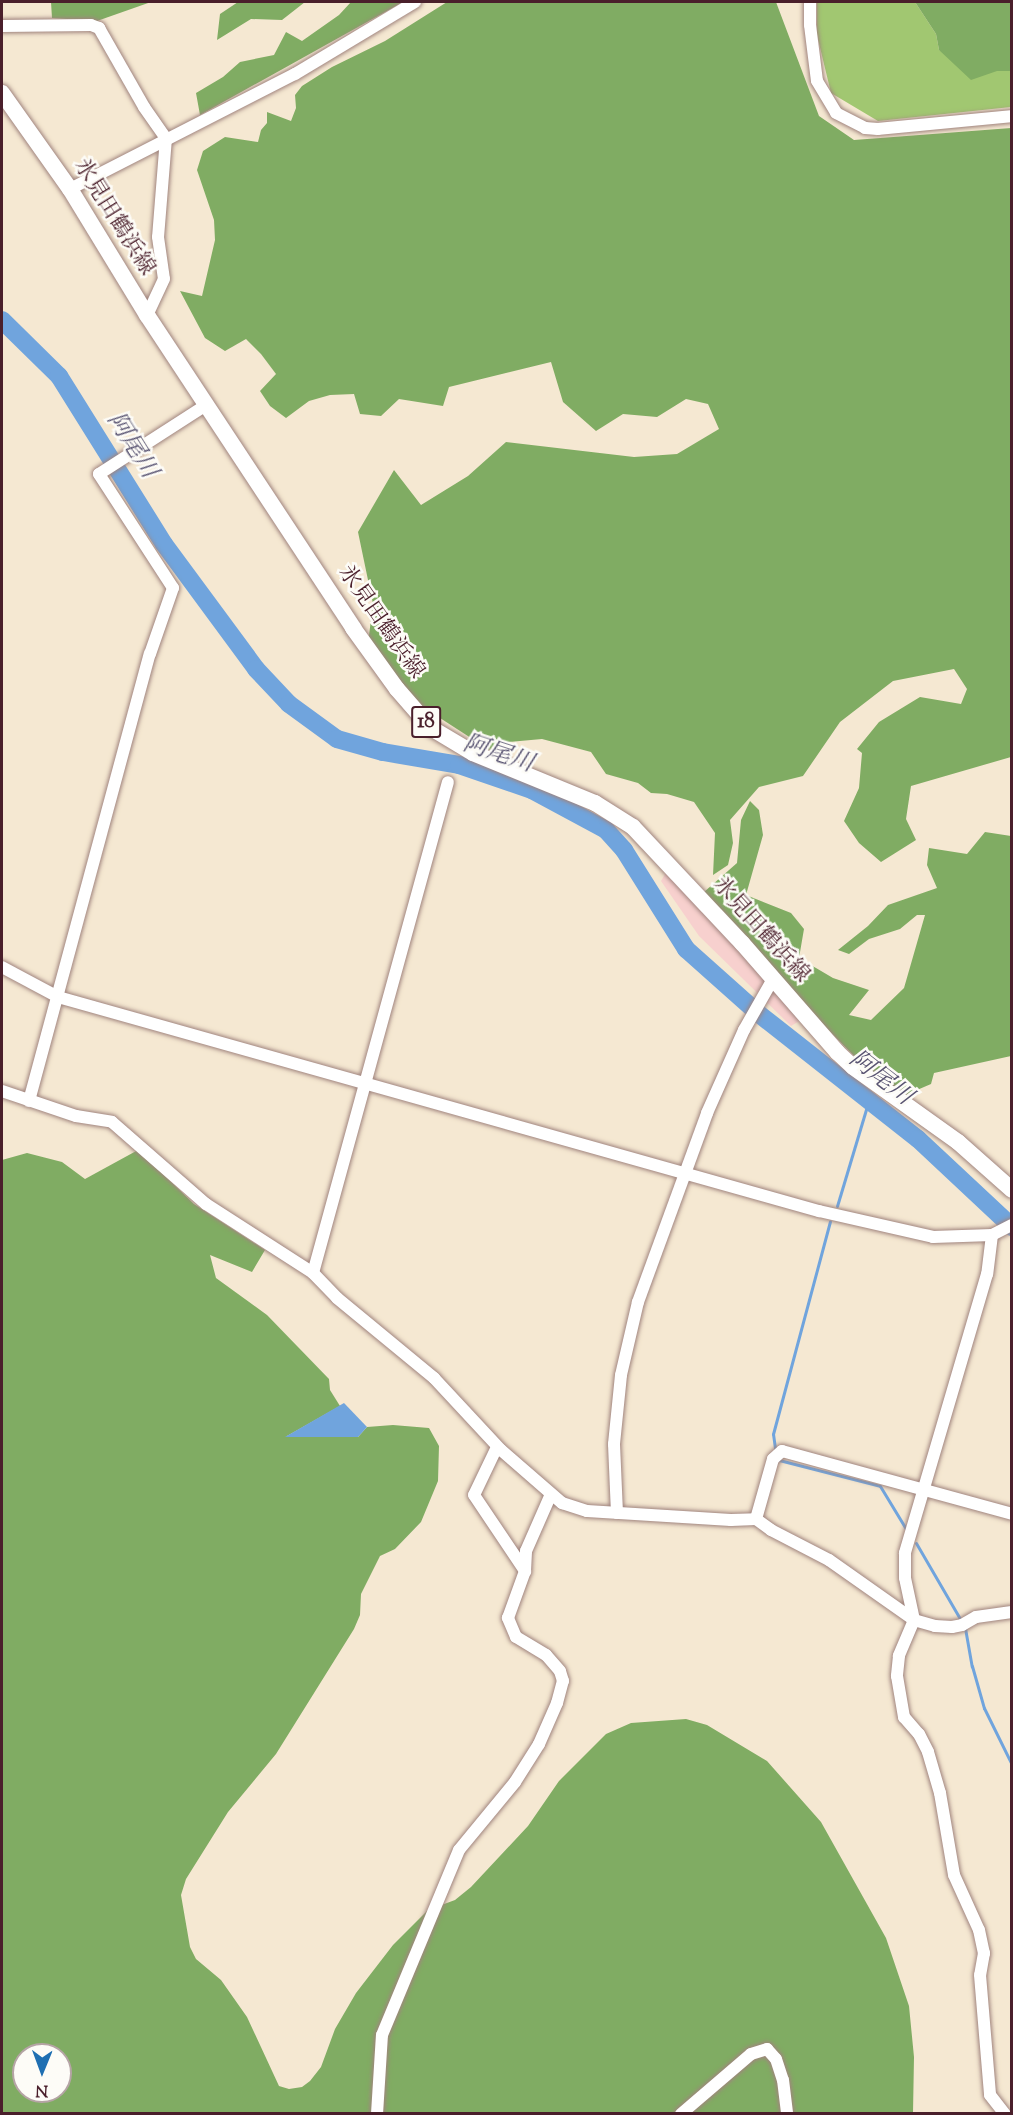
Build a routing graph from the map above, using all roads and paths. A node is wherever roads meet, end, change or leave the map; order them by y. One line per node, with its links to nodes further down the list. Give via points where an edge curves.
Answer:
1 (415, 2): 6 (street, via 295,74)
2 (810, 2): 5 (street, via 817,81 836,113 865,128 878,129)
3 (2, 26): 6 (street, via 99,28)
4 (2, 93): 7 (main road, 氷見田鶴浜線 / 18)
5 (1011, 116)
6 (166, 138): 7 (street); 8 (street, via 158,237 164,279)
7 (70, 189): 8 (main road, 氷見田鶴浜線 / 18)
8 (147, 315): 9 (main road, 氷見田鶴浜線 / 18)
9 (206, 405): 12 (main road, 氷見田鶴浜線 / 18, via 353,628 431,728 473,753 595,803 633,827); 13 (street, via 99,474 174,588 150,654)
10 (448, 782): 14 (street)
11 (2, 967): 13 (street)
12 (769, 986): 17 (street, via 707,1113); 18 (main road, 氷見田鶴浜線 / 18, via 854,1066 958,1142)
13 (58, 998): 14 (street); 16 (street)
14 (365, 1083): 17 (street); 21 (street)
15 (2, 1091): 16 (street)
16 (29, 1101): 21 (street, via 76,1116 112,1122 206,1204)
17 (684, 1173): 20 (street, via 900,1231 933,1237); 25 (street, via 638,1302 621,1375 614,1444)
18 (1011, 1190)
19 (1008, 1227): 20 (street)
20 (993, 1235): 23 (street, via 987,1274)
21 (313, 1273): 22 (street, via 337,1298 434,1378)
22 (497, 1447): 24 (street); 28 (street, via 474,1495)
23 (925, 1491): 26 (street); 27 (street, via 782,1451 773,1459); 30 (street, via 905,1553 905,1578)
24 (551, 1494): 25 (street, via 562,1503 587,1511); 28 (street, via 526,1551)
25 (617, 1513): 27 (street)
26 (1011, 1514)
27 (756, 1519): 30 (street, via 829,1560)
28 (525, 1571): 31 (street, via 508,1618 516,1637 546,1655 563,1681 539,1744 515,1782 459,1850 382,2035)
29 (1011, 1612): 30 (street, via 976,1617 952,1627)
30 (914, 1620): 34 (street, via 899,1656 897,1676 904,1717 928,1752 940,1793 954,1875 979,1929 984,1953 980,1975 982,2028 990,2095)
31 (377, 2114)
32 (681, 2114): 33 (street, via 751,2054 767,2049 776,2059)
33 (787, 2114)
34 (1005, 2114)

